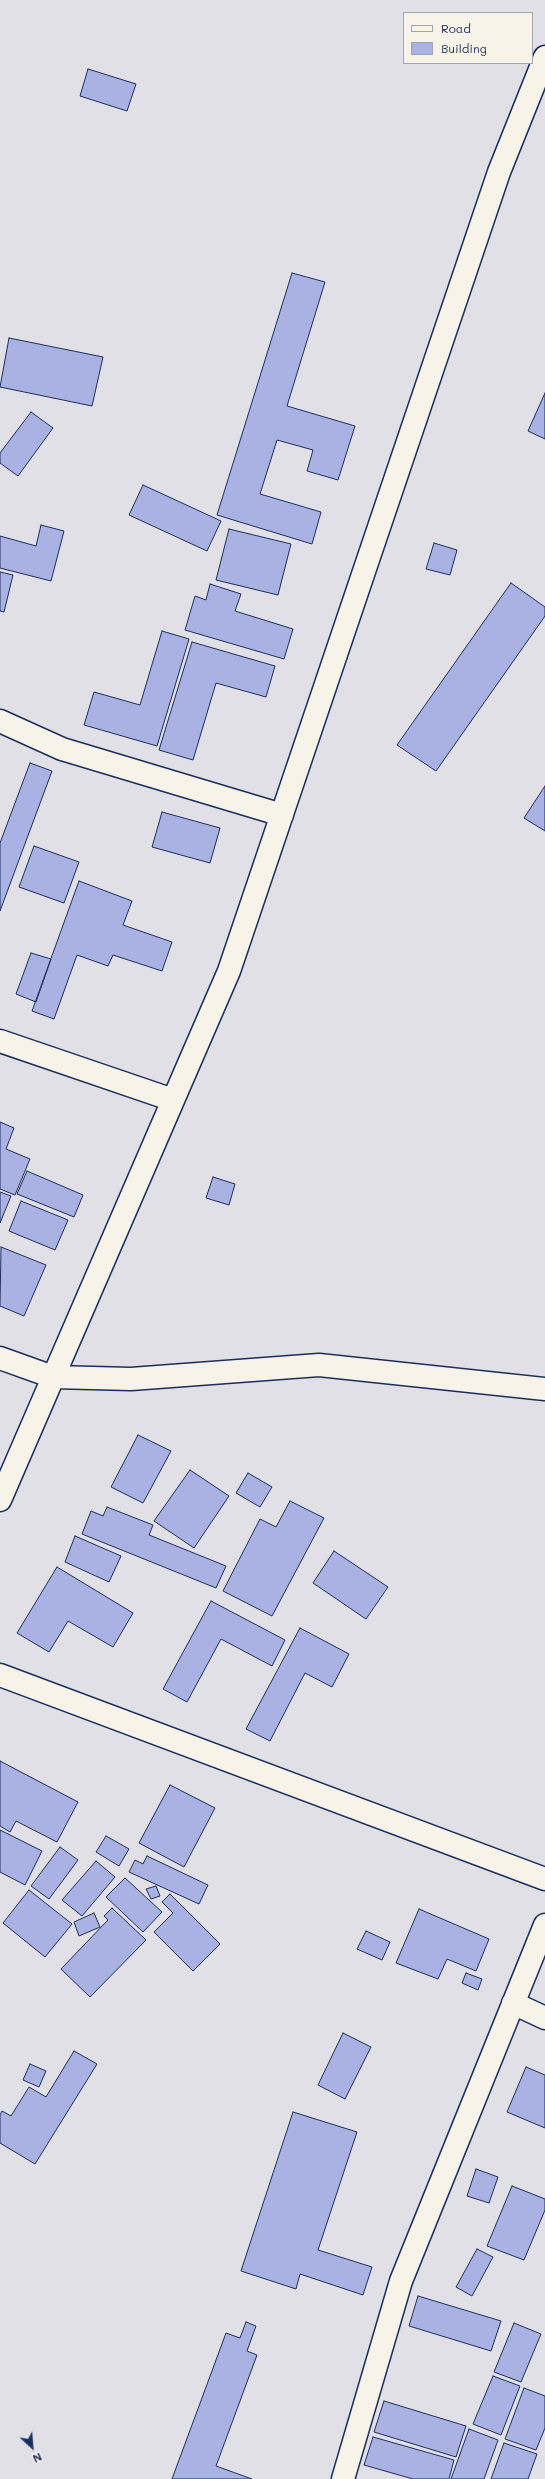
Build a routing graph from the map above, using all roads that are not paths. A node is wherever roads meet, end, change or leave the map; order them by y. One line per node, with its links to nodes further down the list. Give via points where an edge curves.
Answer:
1 (545, 57): 3 (street, via 499,172)
2 (0, 721): 3 (street, via 62,749)
3 (282, 815): 5 (street, via 229,971)
4 (0, 1041): 5 (street)
5 (173, 1100): 7 (street)
6 (0, 1358): 7 (street)
7 (53, 1377): 8 (street, via 131,1379 319,1365); 9 (street)
8 (545, 1389)
9 (0, 1500)
10 (0, 1675): 11 (street)
11 (545, 1879)
12 (545, 1925): 13 (street)
13 (514, 2004): 14 (street); 15 (street, via 401,2281)
14 (545, 2018)
15 (343, 2479)

